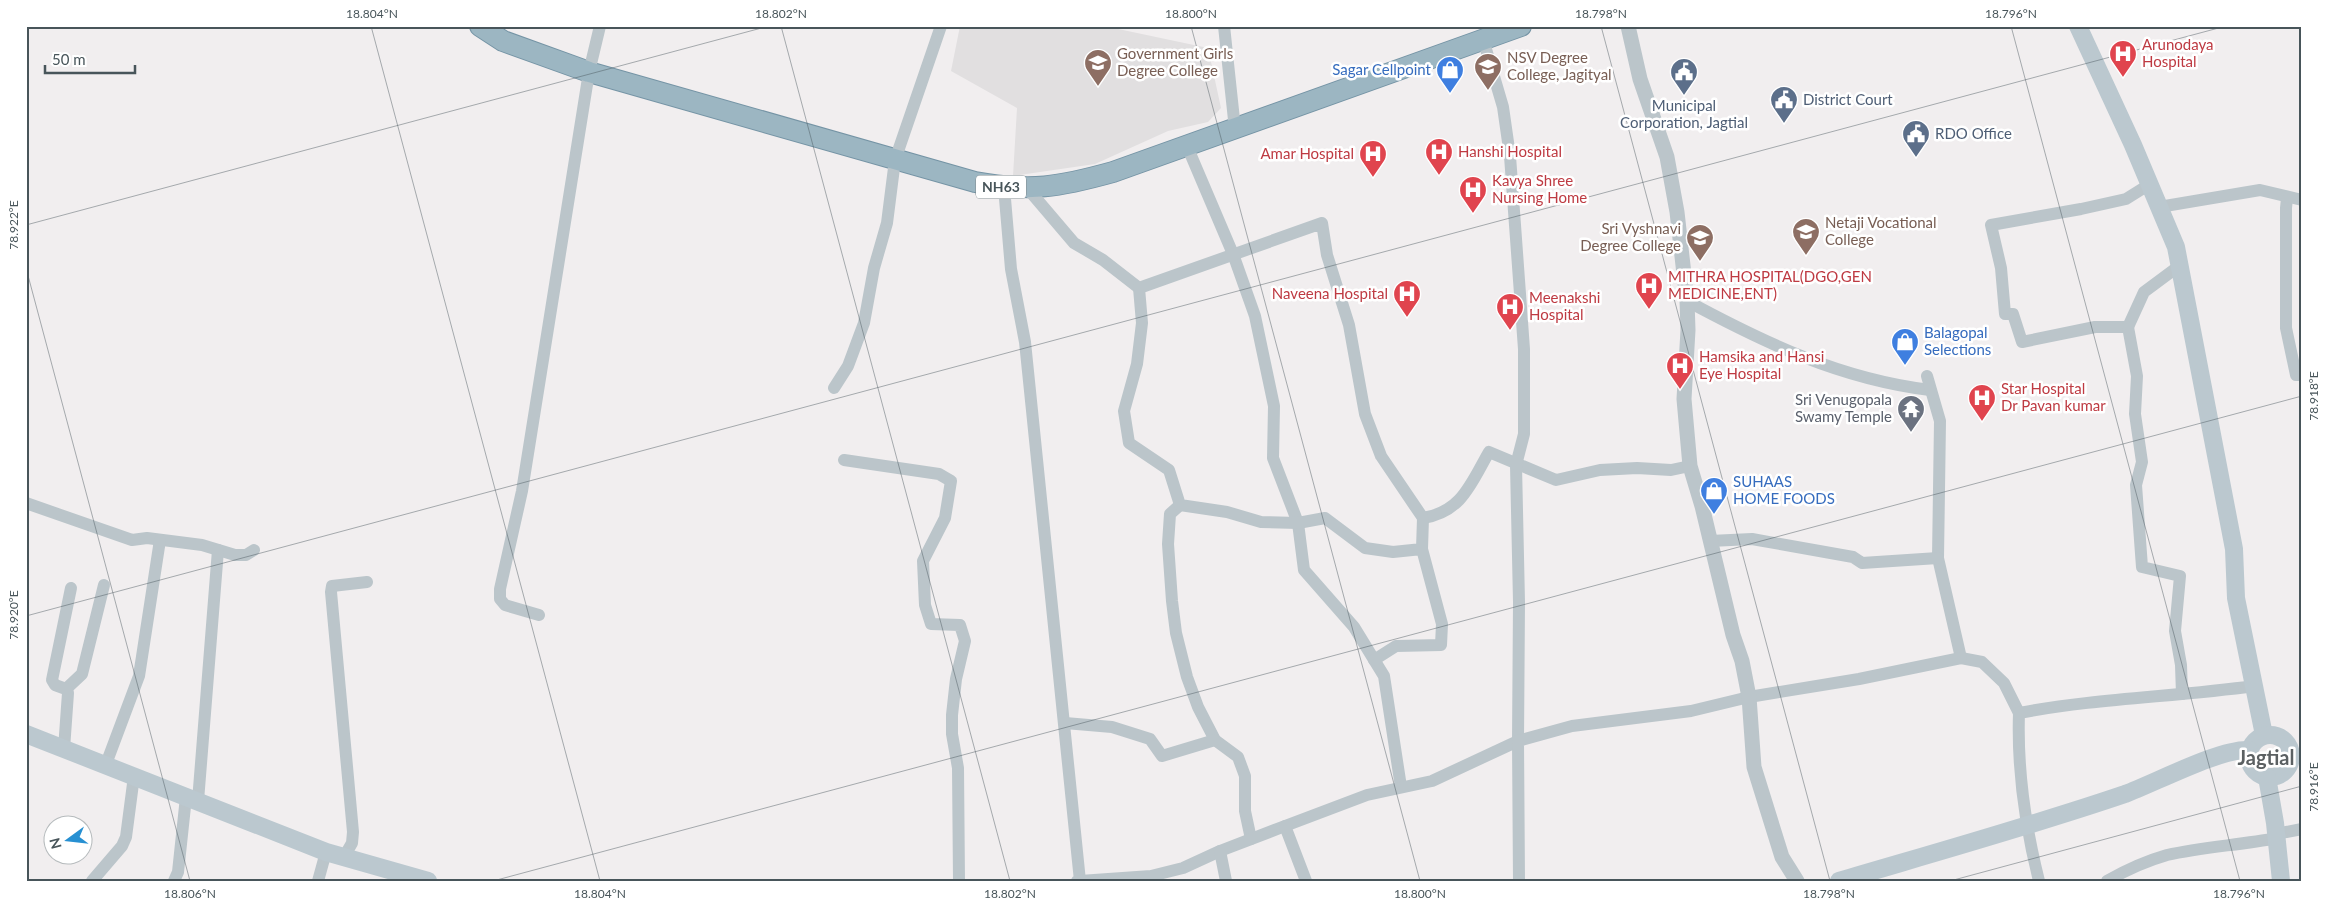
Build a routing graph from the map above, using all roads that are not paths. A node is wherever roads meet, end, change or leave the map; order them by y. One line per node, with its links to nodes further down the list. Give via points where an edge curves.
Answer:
1 (480, 26): 9 (highway, NH63, via 503,41)
2 (600, 26): 9 (street)
3 (941, 26): 12 (street)
4 (1224, 26): 10 (street)
5 (1521, 26): 8 (highway, NH63)
6 (1628, 26): 22 (street, via 1640,79 1667,157)
7 (2078, 26): 13 (main road)
8 (1483, 39): 10 (highway, NH63); 29 (street, via 1503,107 1510,156 1524,349 1524,434)
9 (589, 72): 12 (highway, NH63); 44 (street, via 522,491 500,589 500,599 505,605)
10 (1234, 129): 11 (highway, NH63)
11 (1187, 146): 15 (highway, NH63, via 1074,183); 19 (street)
12 (895, 160): 14 (highway, NH63); 26 (street, via 887,223 874,268 864,323 848,366)
13 (2150, 184): 18 (main road); 23 (street, via 2126,199 1991,225 2001,268 2005,314 2014,314 2022,342 2095,327)
14 (1004, 187): 15 (highway, NH63); 52 (street, via 1011,269 1025,342)
15 (1028, 189): 21 (street, via 1074,243 1103,260)
16 (2288, 198): 17 (street); 18 (street, via 2260,190); 24 (street, via 2286,328 2296,375)
17 (2302, 200)
18 (2159, 207): 20 (main road, via 2176,247)
19 (1233, 254): 21 (street); 33 (street, via 1322,223 1327,255 1349,325 1365,414 1381,456); 34 (street, via 1255,316 1274,406 1273,458)
20 (2179, 266): 23 (street, via 2144,292); 47 (main road, via 2234,549 2236,598)
21 (1139, 288): 32 (street, via 1142,323 1138,356 1124,411 1129,443 1169,470)
22 (1687, 300): 27 (street, via 1755,337 1805,358 1891,385); 30 (street, via 1684,399)
23 (2128, 327): 49 (street, via 2137,376 2136,414 2142,462 2136,485 2142,567 2180,576 2175,631)
24 (2302, 375)
25 (1926, 376): 27 (street)
26 (834, 388)
27 (1930, 390): 40 (street, via 1940,421)
28 (844, 460): 77 (street, via 939,474 951,480 945,518 923,561 925,605 931,624 960,625 965,641 952,715 958,768)
29 (1516, 464): 30 (street, via 1556,480 1600,470 1671,470); 33 (street, via 1489,452 1460,502 1437,516); 56 (street)
30 (1690, 466): 36 (street)
31 (26, 503): 35 (street, via 132,540)
32 (1180, 505): 34 (street, via 1227,512 1261,522); 55 (street, via 1170,514 1168,544 1176,633 1187,677)
33 (1423, 518): 37 (street)
34 (1298, 523): 37 (street, via 1325,518 1365,548 1394,552); 46 (street, via 1304,570 1354,627)
35 (160, 540): 38 (street); 60 (street, via 139,676)
36 (1710, 541): 40 (street, via 1752,539 1853,557 1862,563); 50 (street)
37 (1422, 549): 46 (street, via 1442,624 1441,645 1396,646)
38 (218, 550): 39 (street, via 236,555 246,555); 64 (street)
39 (254, 550)
40 (1938, 558): 45 (street)
41 (367, 582): 72 (street, via 339,583 332,586 331,592 353,832 352,843)
42 (104, 585): 48 (street, via 82,674)
43 (70, 588): 48 (street, via 52,680 55,685)
44 (539, 615)
45 (1961, 658): 50 (street, via 1859,679); 51 (street, via 1982,662 1990,669 2004,683)
46 (1374, 660): 63 (street, via 1384,676)
47 (2254, 686): 49 (street); 54 (main road)
48 (66, 689): 57 (street)
49 (2182, 694): 51 (street, via 2084,702)
50 (1749, 696): 56 (street, via 1691,710 1572,726); 82 (street, via 1754,767 1782,857)
51 (2019, 713): 65 (street, via 2020,786)
52 (1065, 723): 55 (street, via 1112,726 1150,738 1162,756); 78 (street)
53 (26, 734): 57 (main road)
54 (2264, 735): 58 (main road, via 2252,743); 59 (main road, via 2271,734 2285,740)
55 (1215, 740): 69 (street, via 1238,757 1246,776 1245,811)
56 (1518, 741): 63 (street, via 1432,781); 81 (street)
57 (64, 749): 60 (main road)
58 (2249, 750): 62 (main road, via 2248,757 2254,771); 65 (main road, via 2220,756 2126,793)
59 (2297, 752): 62 (main road, via 2285,771)
60 (106, 764): 61 (main road)
61 (134, 776): 64 (main road); 73 (street, via 126,838)
62 (2267, 777): 68 (main road)
63 (1402, 788): 66 (street, via 1367,795)
64 (192, 799): 71 (main road); 74 (street)
65 (2027, 825): 83 (main road); 84 (street)
66 (1285, 826): 69 (street); 80 (street)
67 (2302, 830): 68 (street)
68 (2276, 836): 85 (street, via 2240,846 2166,856 2138,865); 86 (main road)
69 (1251, 839): 70 (street)
70 (1220, 851): 78 (street, via 1183,868 1151,876); 79 (street)
71 (326, 852): 72 (main road); 75 (street)
72 (344, 857): 76 (main road)
73 (92, 881)
74 (174, 881)
75 (318, 881)
76 (428, 881)
77 (958, 881)
78 (1079, 881)
79 (1226, 881)
80 (1306, 881)
81 (1519, 881)
82 (1797, 881)
83 (1839, 881)
84 (2039, 881)
85 (2107, 881)
86 (2281, 881)

